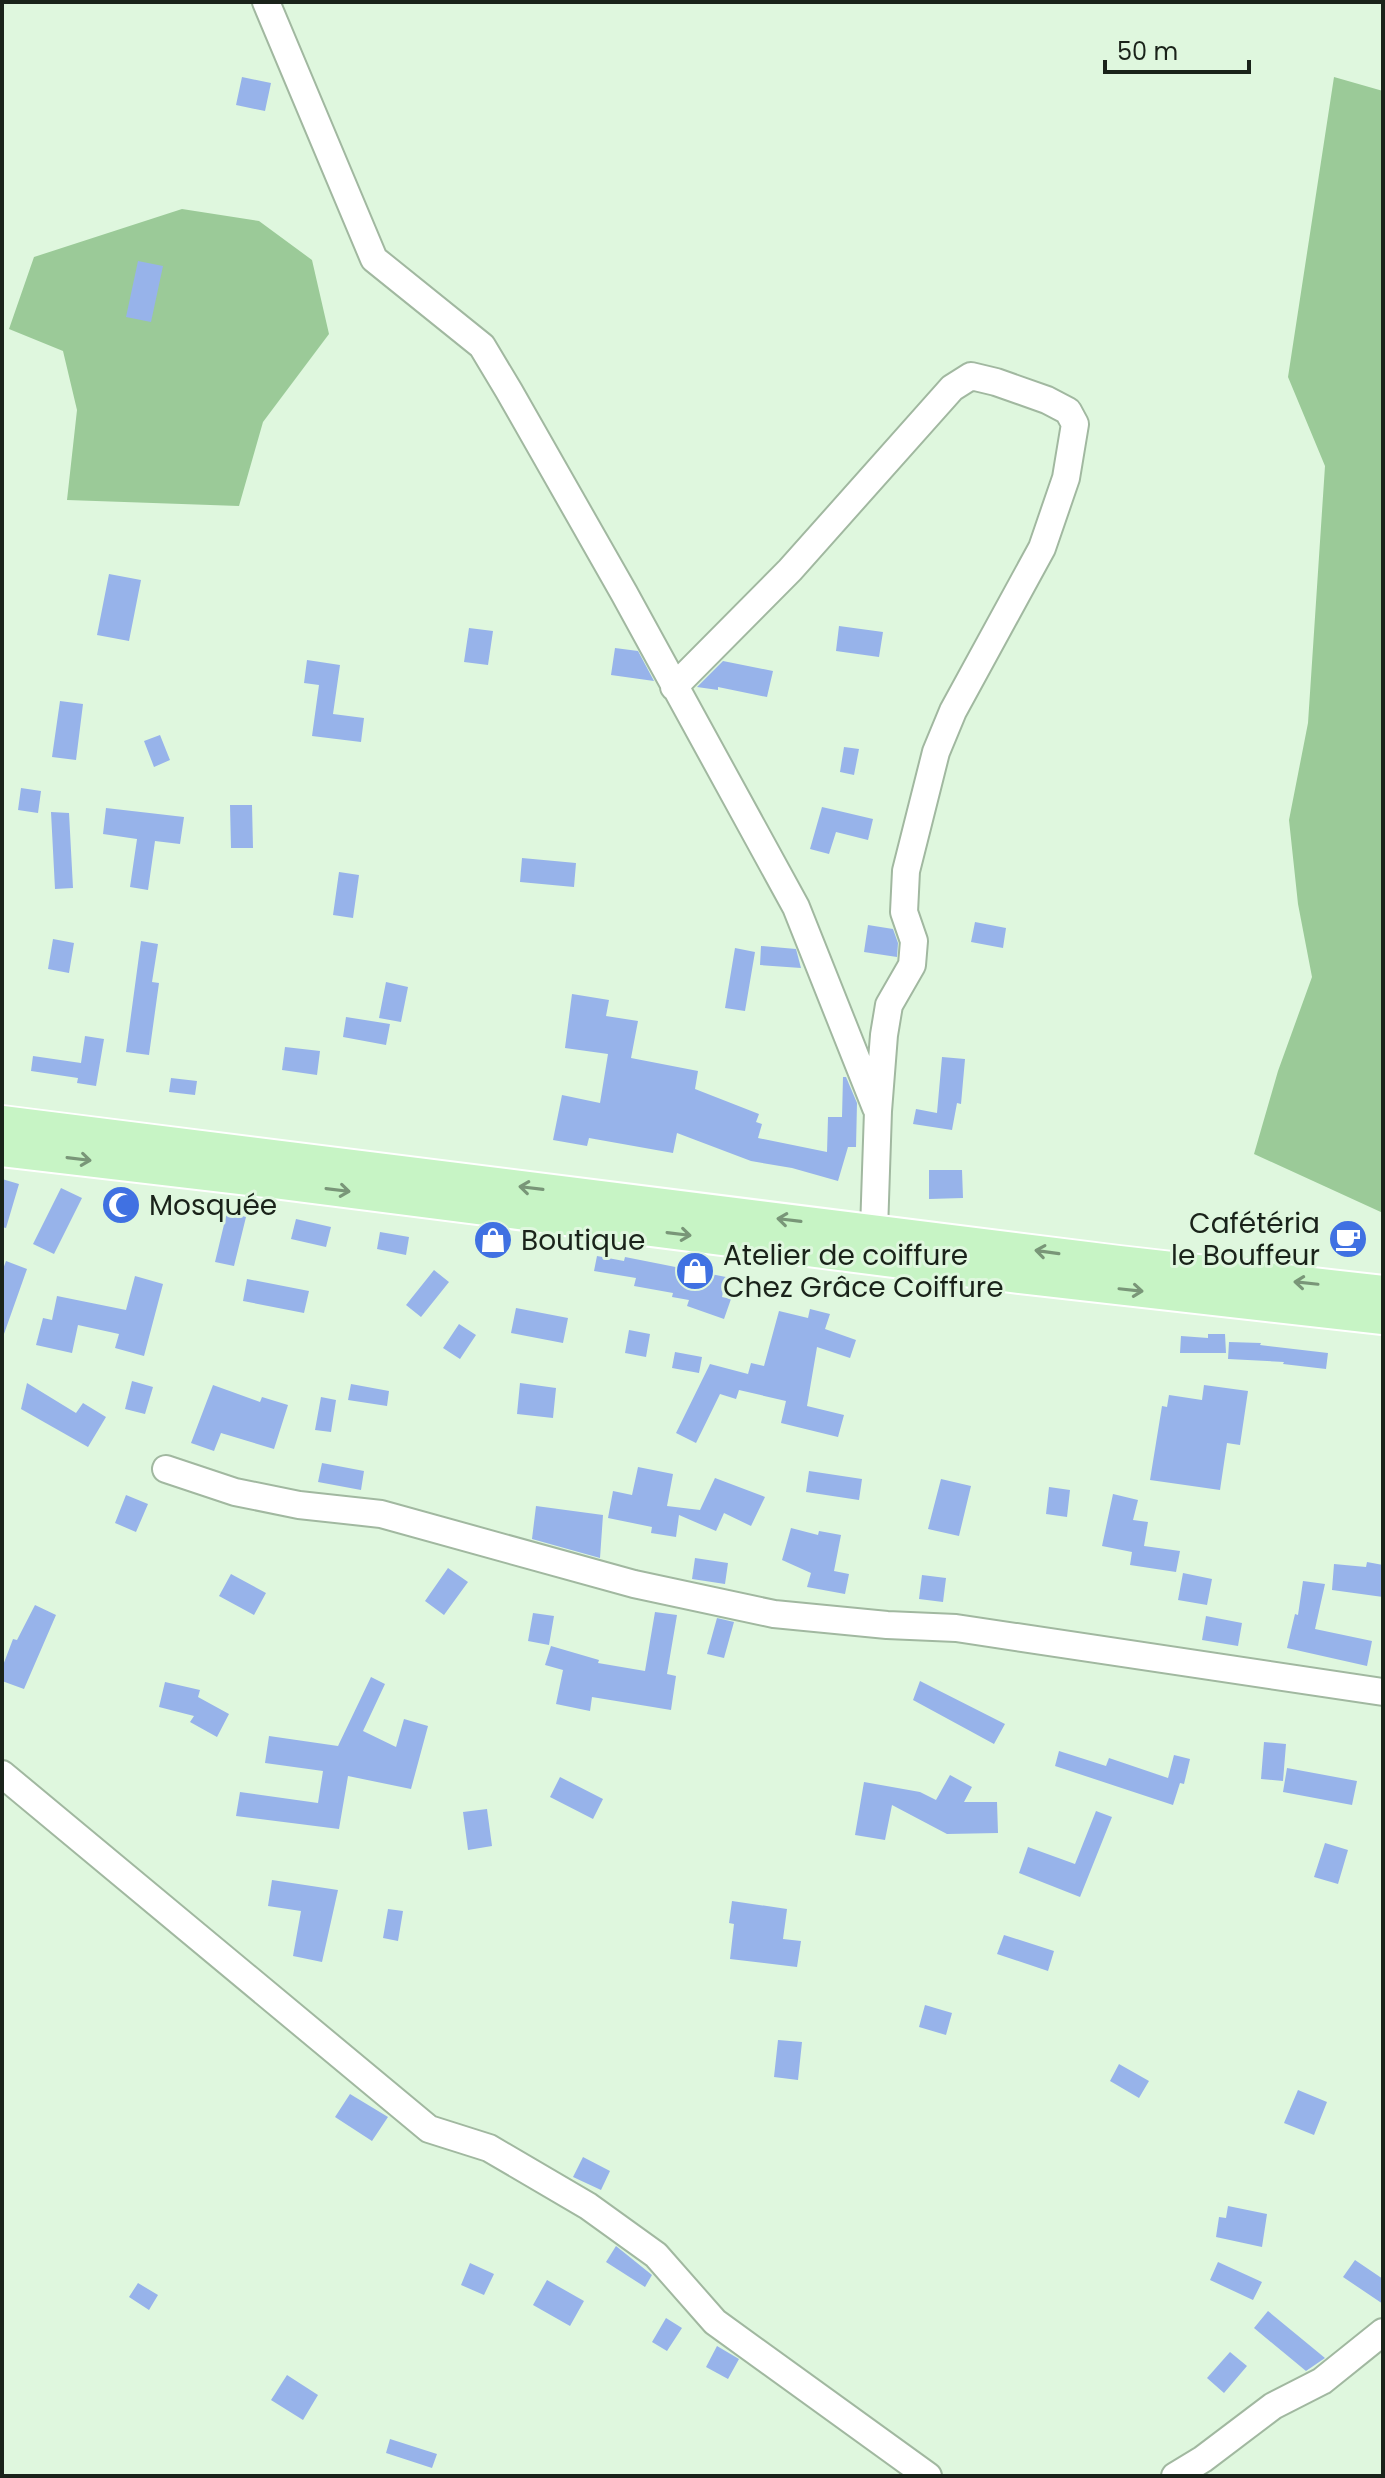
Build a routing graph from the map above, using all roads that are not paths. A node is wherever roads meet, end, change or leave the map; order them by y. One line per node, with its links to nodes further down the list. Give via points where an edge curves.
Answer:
1 (266, 2): 2 (street, via 374,259 482,346)
2 (674, 687): 3 (street, via 796,907); 3 (street, via 790,570 964,378 996,382 1068,411 1075,424 1066,478 1042,548 936,752 906,871 904,912 914,941 912,965 889,1005)
3 (878, 1111): 6 (street)
4 (2, 1122): 6 (main road, one-way to 4)
5 (2, 1150): 8 (main road, one-way to 8, via 1012,1277)
6 (874, 1230): 7 (main road, one-way to 6)
7 (1383, 1292)
8 (1383, 1318)
9 (166, 1469): 10 (street, via 235,1492 381,1514 634,1584 774,1614 956,1628)
10 (1383, 1692)
11 (2, 1774): 13 (street, via 429,2129 497,2152 600,2214 656,2255 715,2322)
12 (1383, 2332): 14 (street, via 1322,2381 1273,2406)
13 (928, 2476)
14 (1175, 2476)

